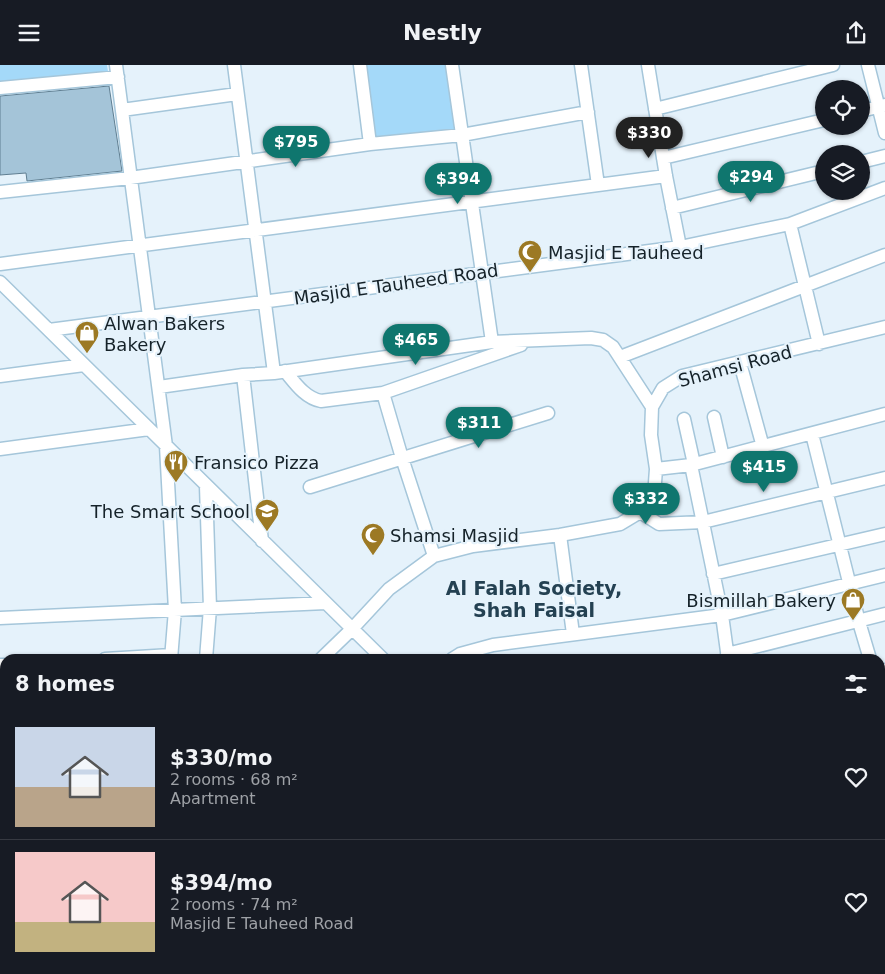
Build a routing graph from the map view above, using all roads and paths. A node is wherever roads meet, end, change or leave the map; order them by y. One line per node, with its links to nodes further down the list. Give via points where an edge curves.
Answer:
1 (234, 65): 10 (street)
2 (360, 65): 18 (street)
3 (452, 65): 17 (street)
4 (581, 65): 14 (street)
5 (648, 65): 12 (street)
6 (833, 65): 12 (street)
7 (868, 65): 11 (street)
8 (117, 71): 9 (street); 13 (street)
9 (0, 88)
10 (237, 94): 13 (street); 22 (street)
11 (882, 106): 16 (street)
12 (655, 109): 20 (street)
13 (122, 110): 25 (street)
14 (588, 112): 17 (street); 26 (street)
15 (815, 122): 20 (street)
16 (885, 133)
17 (462, 135): 18 (street); 29 (street)
18 (370, 144): 22 (street)
19 (885, 156): 21 (street)
20 (663, 158): 24 (street)
21 (870, 160)
22 (246, 161): 25 (street); 32 (street)
23 (815, 173): 30 (street)
24 (666, 176): 26 (street); 30 (street)
25 (130, 178): 28 (street); 33 (street)
26 (598, 185): 29 (street)
27 (885, 188): 31 (street, Masjid E Tauheed Road)
28 (0, 192)
29 (472, 201): 32 (street); 37 (street)
30 (672, 208): 34 (street)
31 (790, 224): 34 (street, Masjid E Tauheed Road); 39 (street)
32 (255, 230): 33 (street); 40 (street)
33 (140, 246): 36 (street); 41 (street)
34 (680, 247): 37 (street, Masjid E Tauheed Road)
35 (885, 255): 39 (street)
36 (0, 264)
37 (482, 272): 40 (street, Masjid E Tauheed Road); 45 (street)
38 (0, 282): 43 (street)
39 (804, 286): 46 (street); 47 (street)
40 (264, 302): 41 (street, Masjid E Tauheed Road); 50 (street)
41 (150, 317): 43 (street, Masjid E Tauheed Road); 53 (street)
42 (885, 327): 46 (street, Shamsi Road)
43 (49, 330): 49 (street)
44 (535, 340): 45 (street); 47 (street, via 602,340); 54 (street)
45 (492, 342): 50 (street)
46 (819, 344): 48 (street, Shamsi Road)
47 (620, 357): 55 (street)
48 (740, 363): 55 (street, Shamsi Road, via 682,377 663,388); 63 (street)
49 (84, 365): 52 (street); 60 (street)
50 (279, 372): 51 (street); 54 (street, via 313,400)
51 (243, 375): 53 (street); 77 (street)
52 (0, 376)
53 (159, 387): 62 (street)
54 (383, 393): 66 (street)
55 (652, 407): 68 (street, via 651,435)
56 (548, 413): 66 (street)
57 (885, 414): 61 (street)
58 (714, 417): 65 (street)
59 (684, 419): 67 (street)
60 (149, 429): 62 (street); 64 (street)
61 (812, 434): 63 (street); 72 (street)
62 (166, 446): 70 (street); 85 (street)
63 (763, 447): 65 (street)
64 (0, 449)
65 (723, 457): 67 (street)
66 (402, 458): 71 (street); 79 (street)
67 (692, 465): 68 (street); 74 (street)
68 (656, 469): 73 (street, via 654,496)
69 (885, 478): 72 (street)
70 (206, 486): 77 (street); 84 (street)
71 (310, 487)
72 (826, 493): 74 (street); 78 (street)
73 (640, 512): 74 (street, via 659,524); 75 (street, via 620,524)
74 (703, 522): 80 (street)
75 (560, 535): 79 (street, via 473,546); 91 (street)
76 (885, 535): 78 (street)
77 (262, 541): 83 (street)
78 (839, 545): 80 (street); 82 (street)
79 (434, 556): 90 (street, via 389,589)
80 (713, 574): 86 (street)
81 (885, 575): 82 (street)
82 (849, 584): 86 (street); 89 (street)
83 (326, 603): 84 (street); 90 (street)
84 (210, 608): 85 (street); 93 (street)
85 (175, 610): 88 (street); 92 (street)
86 (722, 615): 91 (street); 97 (street)
87 (885, 615): 89 (street)
88 (0, 618)
89 (859, 621): 98 (street); 99 (street)
90 (352, 629): 94 (street); 95 (street)
91 (574, 634): 96 (street, via 493,645)
92 (171, 654)
93 (206, 654)
94 (326, 654)
95 (378, 654)
96 (459, 654)
97 (727, 654)
98 (738, 654)
99 (869, 654)

